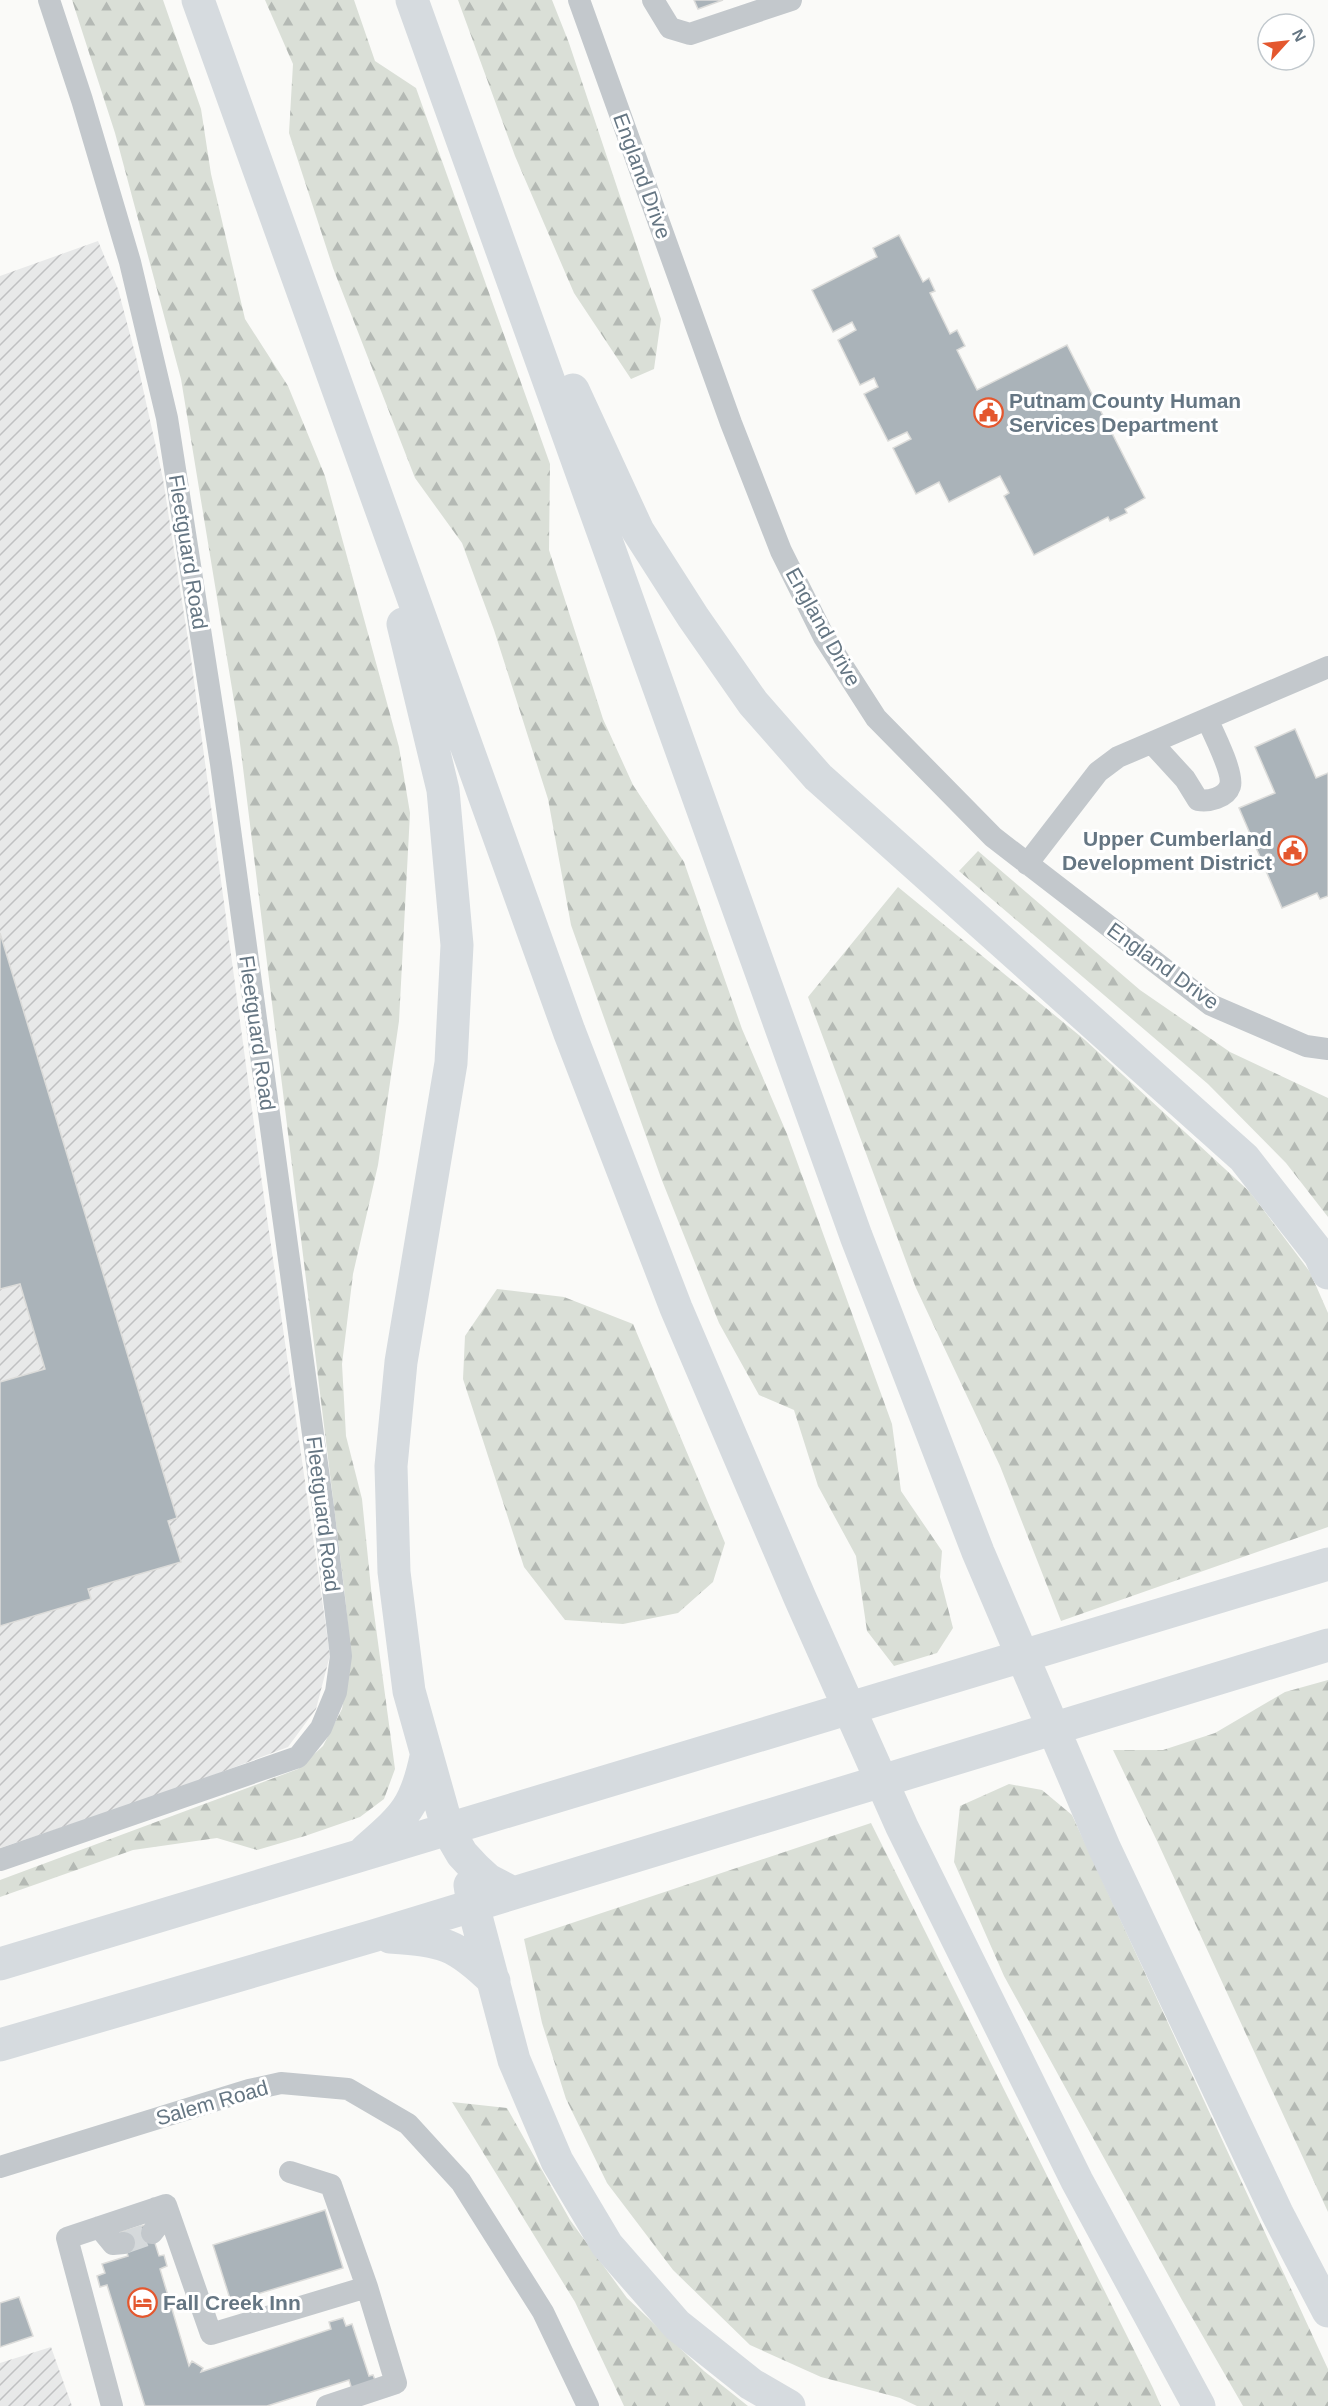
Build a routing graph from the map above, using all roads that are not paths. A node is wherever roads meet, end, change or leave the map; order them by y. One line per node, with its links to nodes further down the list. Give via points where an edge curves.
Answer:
1 (49, 0): 21 (street, Fleetguard Road, via 130,262 166,418 221,764 341,1656 336,1692 321,1728 298,1757)
2 (198, 0): 8 (highway)
3 (412, 0): 7 (highway)
4 (579, 0): 12 (street, England Drive, via 731,423 781,551 824,637 876,717 993,837)
5 (653, 0): 6 (street, via 670,28 690,34)
6 (791, 0)
7 (479, 185): 14 (highway, via 638,531 753,703 818,777 1244,1158 1320,1255); 36 (highway, via 856,1236 978,1552 1104,1847 1277,2213)
8 (363, 459): 17 (highway, via 443,790 457,945 451,1063 400,1362 391,1466 394,1572 407,1679); 41 (highway, via 577,1053 676,1308 790,1577 906,1837 1077,2181)
9 (1328, 667): 10 (street)
10 (1207, 719): 11 (street); 11 (street, via 1230,776 1230,786 1214,799 1198,800)
11 (1152, 743): 12 (street, via 1118,757 1098,772)
12 (1028, 864): 13 (street, England Drive, via 1210,1005 1306,1046)
13 (1328, 1049)
14 (1328, 1272)
15 (1328, 1564): 18 (highway)
16 (1328, 1645): 23 (highway)
17 (426, 1758): 19 (highway); 20 (highway, via 420,1785 408,1810)
18 (521, 1807): 19 (highway); 22 (highway, via 489,1831 477,1849)
19 (448, 1830): 20 (highway); 22 (highway)
20 (360, 1856): 26 (highway)
21 (0, 1860)
22 (473, 1866): 23 (highway, via 488,1880); 24 (highway)
23 (513, 1893): 24 (highway)
24 (473, 1905): 25 (highway); 27 (highway)
25 (373, 1936): 27 (highway, via 432,1940 454,1948); 28 (highway)
26 (0, 1964)
27 (494, 1981): 40 (highway, via 514,2060 557,2161 607,2245 677,2325 751,2384)
28 (0, 2045)
29 (0, 2167): 39 (street, Salem Road, via 249,2090 281,2084 348,2089 408,2124 461,2181 543,2312)
30 (290, 2172): 35 (street, via 331,2185)
31 (156, 2208): 32 (street); 33 (street, via 159,2224); 35 (street, via 166,2205 211,2334)
32 (99, 2227): 34 (street, via 113,2244); 37 (street, via 67,2238)
33 (152, 2233)
34 (124, 2243)
35 (367, 2286): 38 (street, via 396,2383)
36 (1328, 2311)
37 (112, 2406)
38 (327, 2406)
39 (588, 2406)
40 (789, 2406)
41 (1199, 2406)

